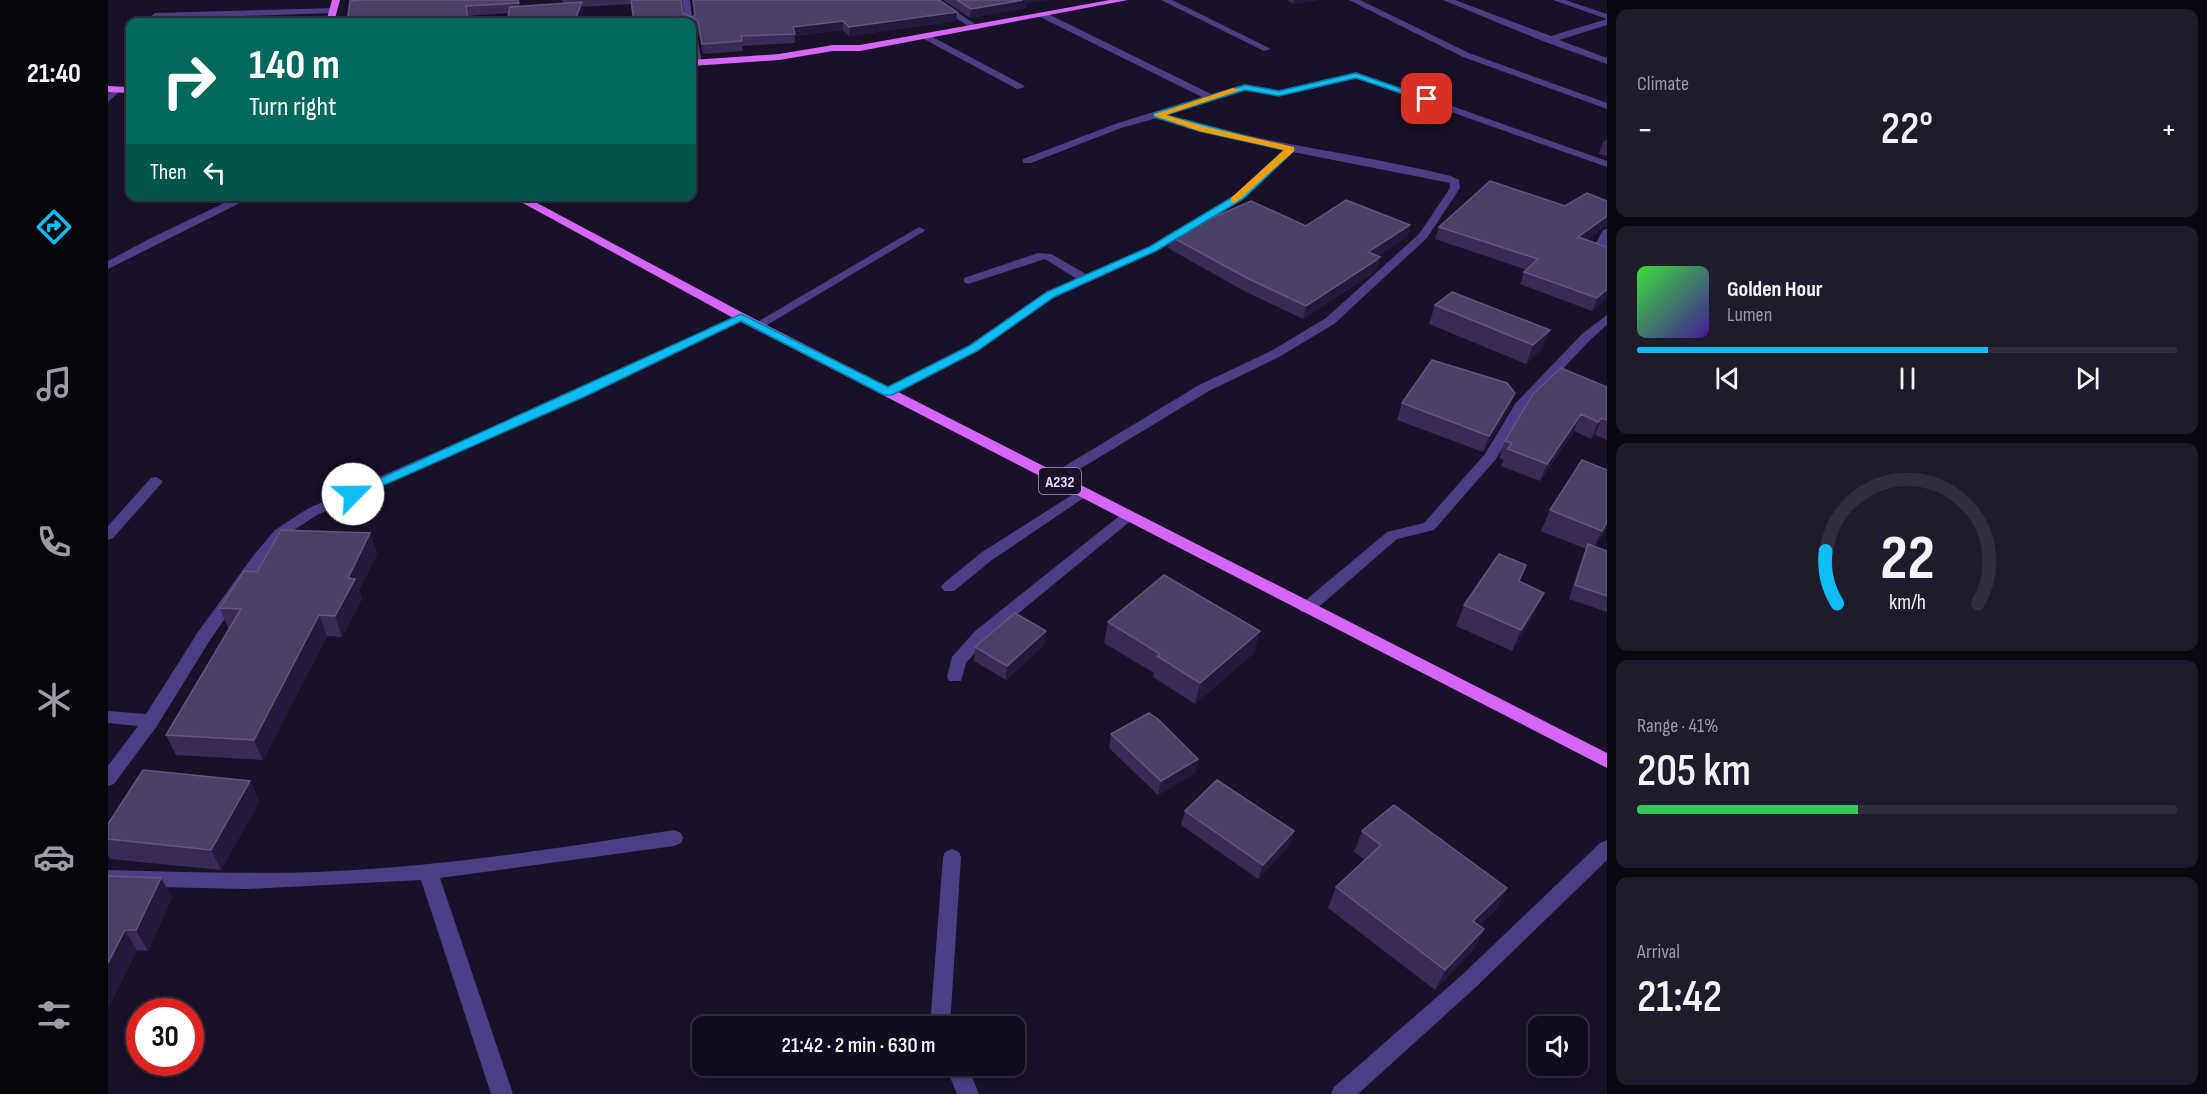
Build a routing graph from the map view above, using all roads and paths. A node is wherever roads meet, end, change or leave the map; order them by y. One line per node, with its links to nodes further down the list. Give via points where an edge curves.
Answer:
1 (336, 0): 9 (main road)
2 (686, 0): 14 (street)
3 (933, 0): 16 (street)
4 (1124, 0): 10 (main road)
5 (1165, 0): 19 (street)
6 (1353, 0): 26 (street, via 1466,55)
7 (1447, 0): 18 (street)
8 (1557, 0): 12 (street)
9 (333, 10): 11 (street); 13 (main road)
10 (1043, 15): 16 (main road); 24 (street)
11 (155, 16)
12 (1607, 17)
13 (331, 18)
14 (689, 18)
15 (1607, 22): 18 (street)
16 (977, 28): 17 (main road)
17 (925, 36): 21 (main road, via 860,48); 22 (street)
18 (1548, 40): 20 (street)
19 (1267, 49)
20 (1607, 61)
21 (696, 62)
22 (1020, 87)
23 (112, 89): 25 (street)
24 (1209, 96): 27 (street); 30 (street, via 1245,87 1279,93 1356,75)
25 (108, 99)
26 (1607, 106)
27 (1157, 115): 28 (street); 29 (street)
28 (1291, 149): 37 (street, via 1239,197 1153,249); 43 (street, via 1447,178 1455,182 1455,188 1423,236 1330,321 1275,354 1204,388)
29 (1027, 161)
30 (1607, 164)
31 (238, 201): 36 (street)
32 (524, 201): 39 (main road, A232)
33 (919, 230): 41 (street)
34 (1607, 232): 35 (street, via 1602,243)
35 (1607, 248)
36 (108, 266)
37 (1086, 279): 38 (street, via 1047,256 1038,256); 42 (street, via 1050,295 973,348)
38 (968, 280)
39 (741, 317): 41 (main road, A232); 52 (street, via 571,398 312,512 280,533 204,636)
40 (1607, 319): 49 (street, via 1520,407 1491,456 1429,527 1392,535)
41 (758, 326): 42 (main road, A232)
42 (888, 392): 43 (main road, A232)
43 (1055, 478): 45 (main road, A232)
44 (156, 481): 47 (street)
45 (1083, 492): 46 (main road, A232); 48 (street, via 987,556)
46 (1128, 516): 49 (main road, A232); 50 (street, via 981,635 958,661)
47 (108, 535)
48 (949, 587)
49 (1307, 608): 53 (main road, A232)
50 (955, 677)
51 (108, 717): 52 (street)
52 (151, 721): 54 (street)
53 (1607, 761)
54 (108, 779)
55 (674, 838): 58 (street, via 520,863)
56 (1607, 848): 64 (street, via 1469,981)
57 (952, 857): 60 (street)
58 (428, 872): 59 (street, via 267,882); 62 (street)
59 (108, 878)
60 (941, 1016)
61 (961, 1076): 63 (street)
62 (502, 1094)
63 (968, 1094)
64 (1342, 1094)

